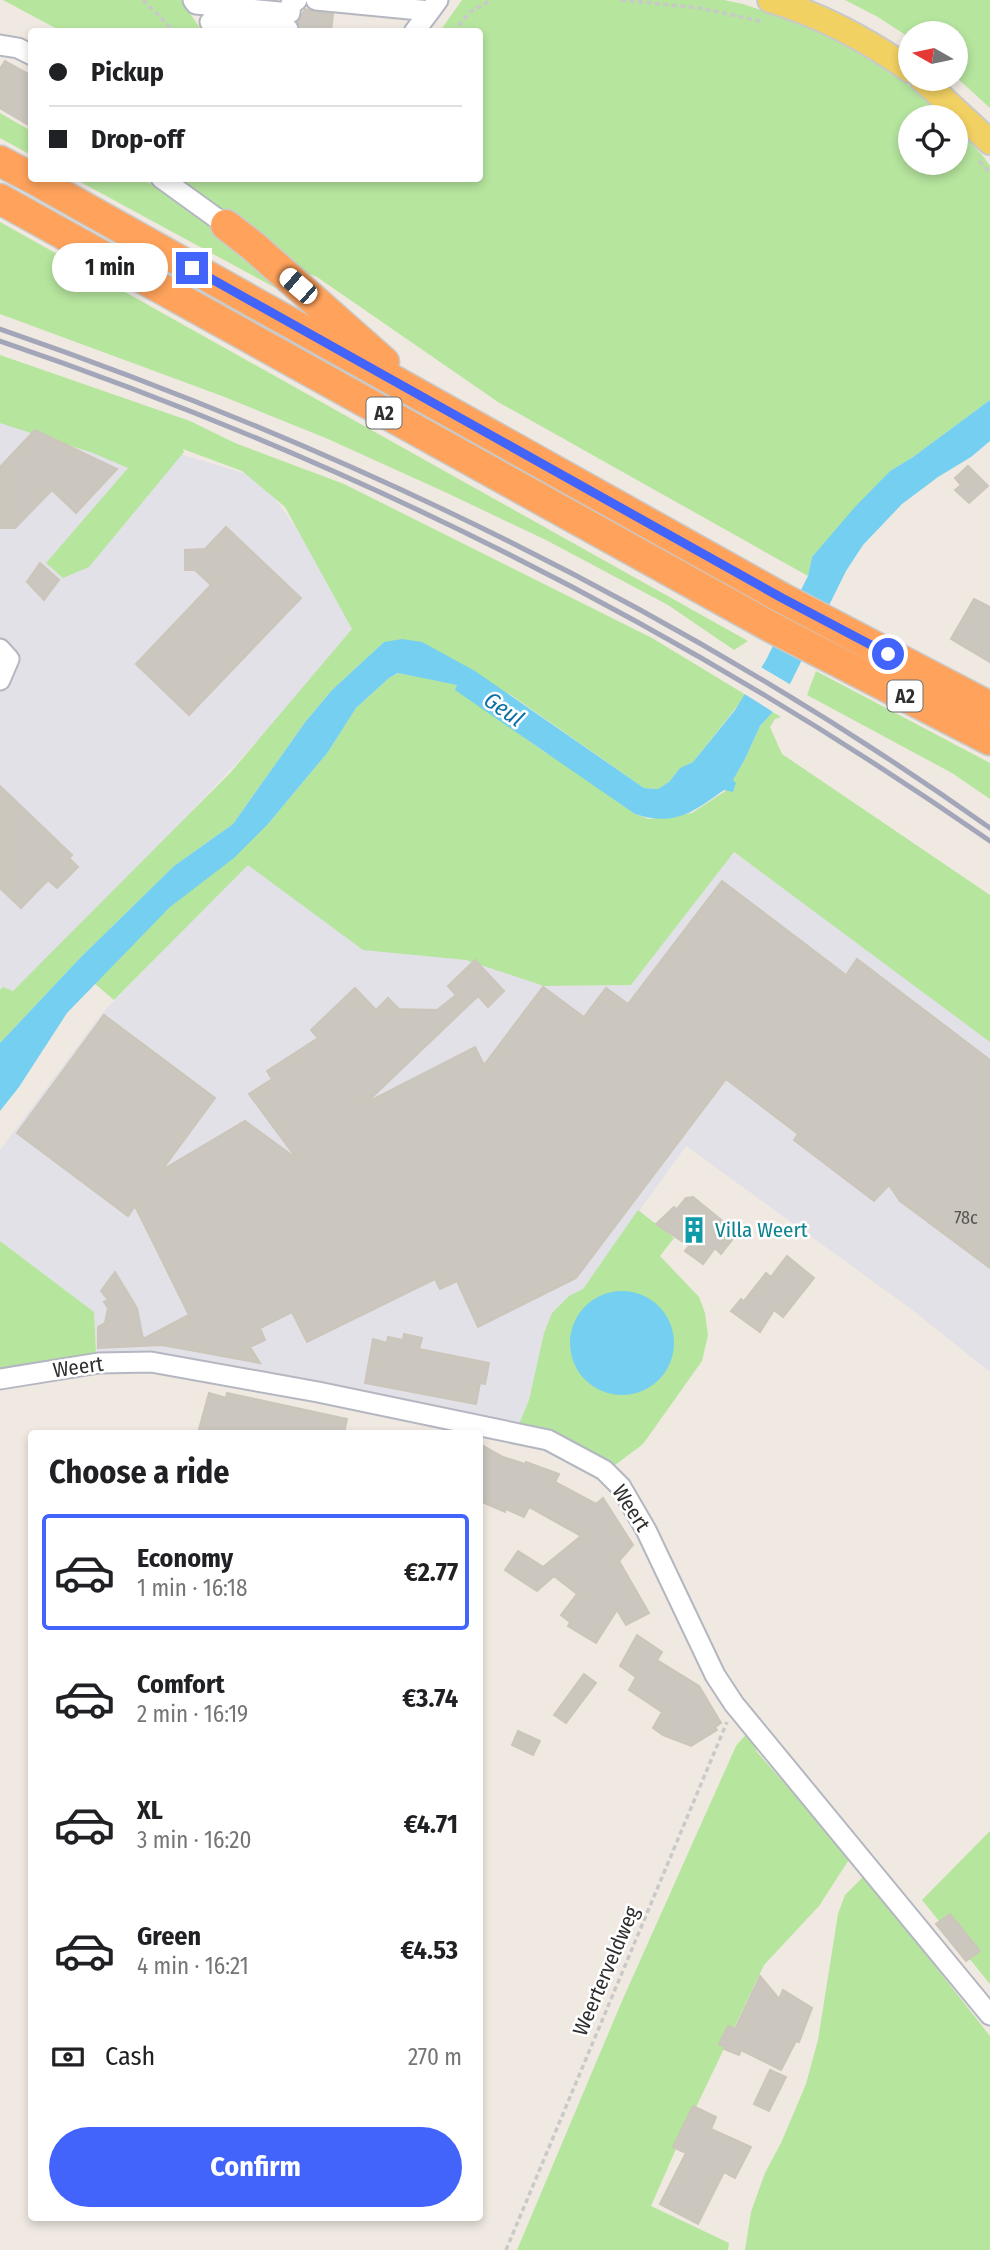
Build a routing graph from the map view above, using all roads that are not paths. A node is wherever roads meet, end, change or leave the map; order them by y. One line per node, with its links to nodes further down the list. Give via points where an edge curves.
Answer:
1 (316, 0): 3 (street)
2 (195, 2): 5 (street); 6 (street)
3 (434, 5): 7 (street)
4 (769, 11): 8 (main road, via 825,19)
5 (291, 18): 6 (street)
6 (214, 27)
7 (417, 28)
8 (898, 61)
9 (935, 91): 10 (main road)
10 (990, 142)
11 (0, 161): 12 (highway, A2)
12 (28, 176)
13 (39, 182): 17 (highway, A2)
14 (167, 182): 16 (street, A2)
15 (0, 199): 21 (highway, A2, via 769,626)
16 (226, 225): 17 (highway, A2)
17 (420, 395): 20 (highway, A2, via 782,598)
18 (0, 649): 19 (street, via 9,659)
19 (0, 680)
20 (990, 707)
21 (990, 740)
22 (0, 1379): 23 (street, Weert, via 99,1363 151,1362 548,1440 604,1470 621,1487 646,1530 715,1675 734,1703)
23 (990, 2015)

